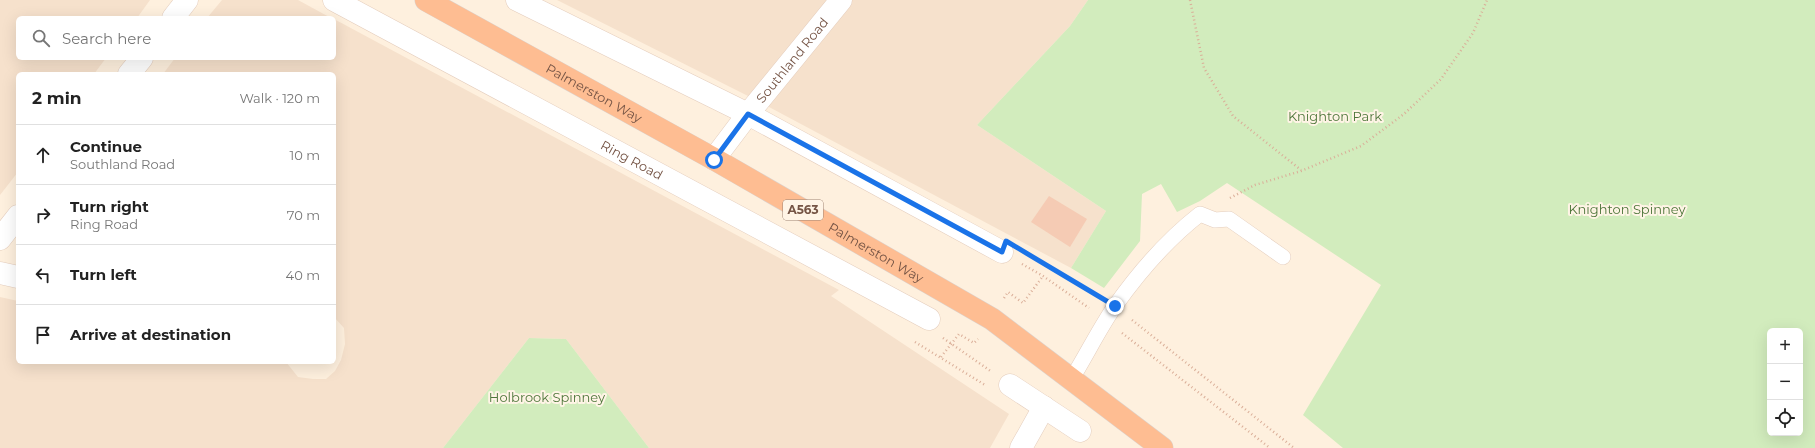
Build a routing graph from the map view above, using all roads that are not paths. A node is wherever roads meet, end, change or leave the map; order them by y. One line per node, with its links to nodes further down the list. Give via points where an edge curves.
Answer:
1 (187, 0): 6 (street)
2 (334, 0): 17 (street, Ring Road)
3 (426, 0): 10 (highway, Palmerston Way / A563)
4 (516, 0): 9 (street)
5 (841, 0): 9 (street, Southland Road)
6 (175, 16)
7 (140, 60): 8 (street)
8 (131, 72)
9 (748, 114): 10 (street, Southland Road); 13 (street)
10 (714, 160): 18 (highway, Palmerston Way / A563, via 992,319)
11 (16, 219): 12 (street)
12 (0, 239)
13 (1002, 252)
14 (1283, 257): 18 (lane, via 1229,219 1215,220 1200,214 1153,259 1115,306)
15 (0, 273): 16 (street)
16 (16, 277)
17 (929, 319)
18 (1072, 380): 23 (highway, Palmerston Way / A563)
19 (1010, 384): 20 (street)
20 (1044, 407): 21 (street); 22 (street)
21 (1080, 432)
22 (1021, 448)
23 (1162, 448)

